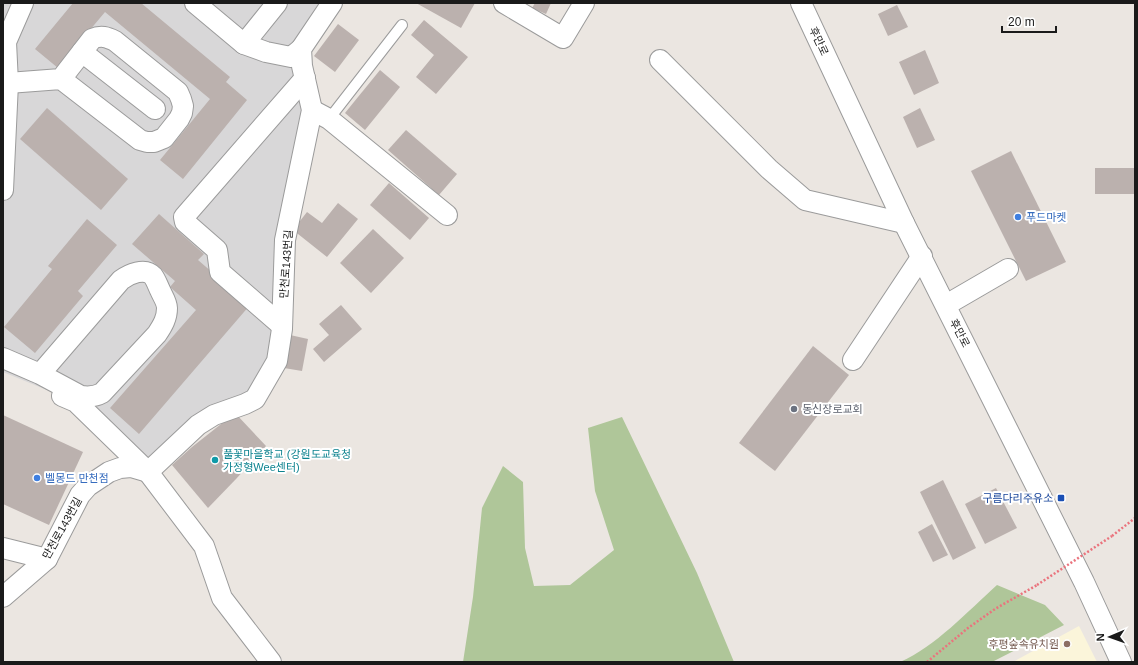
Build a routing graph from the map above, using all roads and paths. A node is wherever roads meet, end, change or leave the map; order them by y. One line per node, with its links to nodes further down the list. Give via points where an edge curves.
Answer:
1 (10, 3): 16 (street, via 4,53)
2 (23, 3): 16 (street, via 6,42)
3 (195, 3): 10 (street)
4 (277, 3): 10 (street)
5 (332, 3): 11 (street)
6 (504, 3): 7 (street, via 563,38)
7 (584, 3)
8 (801, 3): 21 (street, 후만로)
9 (402, 25): 18 (lane)
10 (244, 44): 11 (street, via 291,57)
11 (301, 49): 14 (street, 만천로143번길)
12 (82, 52): 15 (street); 15 (street, via 92,39 109,38 178,92 183,106 182,113 164,138 154,142 140,140); 17 (street)
13 (660, 60): 21 (street, via 769,169 804,200)
14 (305, 78): 18 (street, 만천로143번길); 25 (street, via 184,217 185,222 217,250 220,272)
15 (60, 79): 16 (street)
16 (5, 82): 19 (street)
17 (155, 109)
18 (320, 114): 20 (street); 25 (street, 만천로143번길, via 285,240)
19 (3, 190)
20 (447, 214)
21 (904, 223): 22 (street, 후만로)
22 (922, 256): 24 (street, 후만로); 27 (street)
23 (1008, 269): 24 (street)
24 (946, 305): 37 (street, 후만로)
25 (282, 325): 30 (street, 만천로143번길, via 277,361 255,399 214,415 198,425)
26 (3, 358): 29 (street)
27 (853, 360)
28 (3, 372): 30 (street, via 76,402)
29 (40, 374): 29 (street, via 81,396 95,396 109,388 157,334 166,316 167,305 152,276 144,272 128,275 121,280)
30 (148, 472): 33 (street, 만천로143번길, via 131,467 120,468 108,472 88,486 80,495); 35 (street, via 204,546 222,598)
31 (1135, 518): 36 (path, bridge, via 1037,585 995,609)
32 (3, 548): 33 (street)
33 (47, 559): 34 (street, 만천로143번길)
34 (3, 597)
35 (271, 662)
36 (927, 662)
37 (1121, 662)

